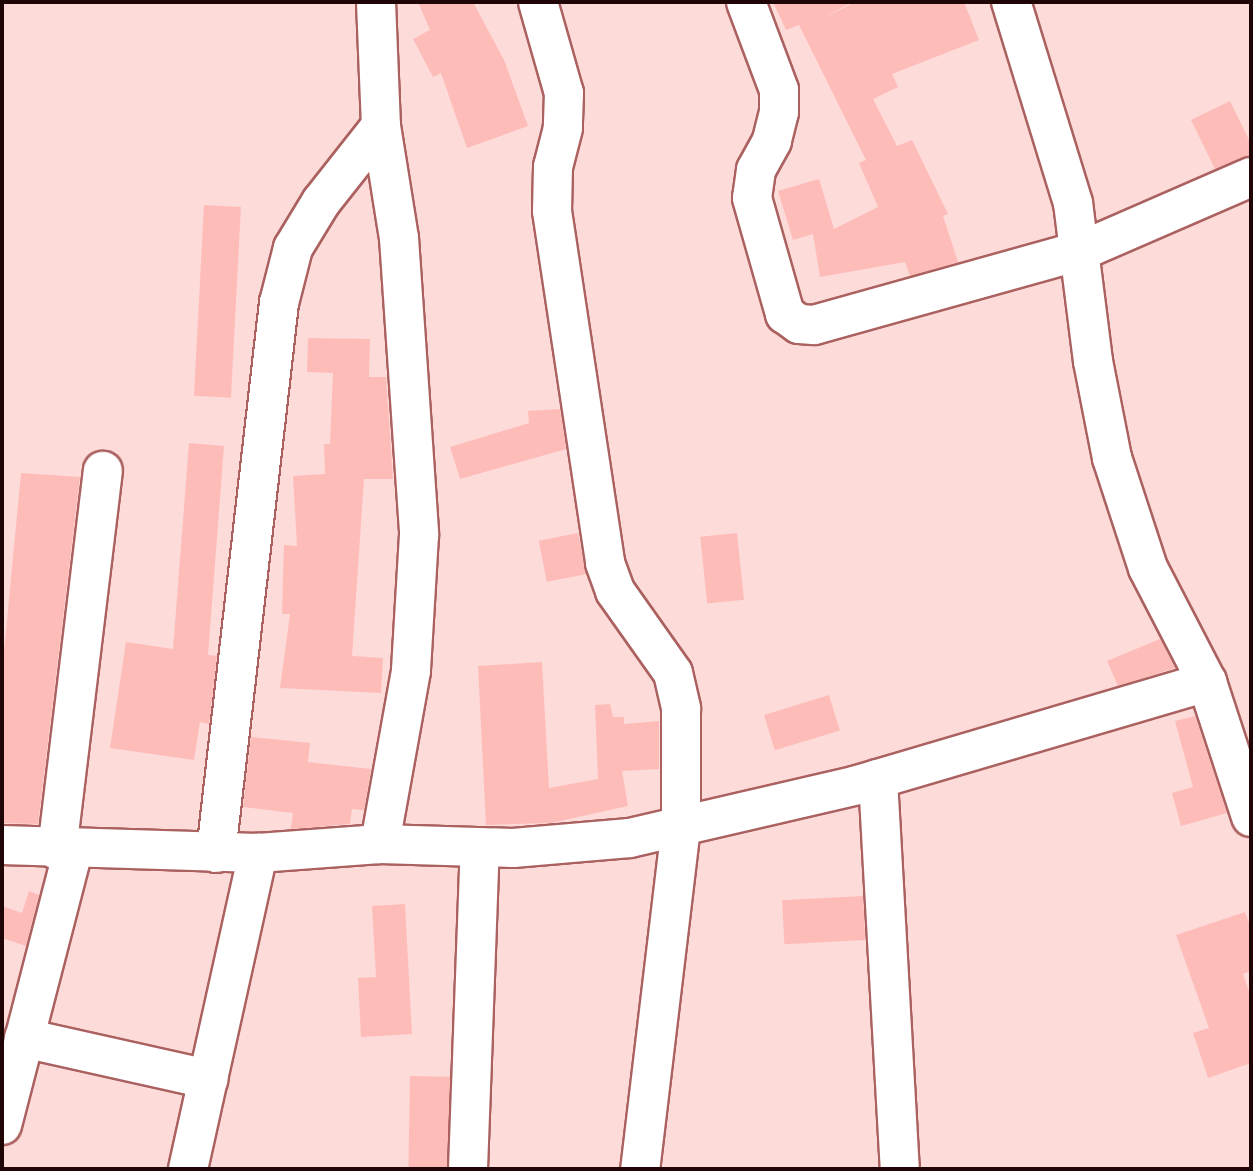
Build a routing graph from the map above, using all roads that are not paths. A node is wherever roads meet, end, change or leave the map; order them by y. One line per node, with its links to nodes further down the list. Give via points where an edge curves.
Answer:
1 (376, 2): 5 (street)
2 (538, 2): 12 (street, via 564,93 552,211 605,563 615,591 673,673 681,709)
3 (747, 2): 7 (street, via 779,90 772,141 756,170 752,198 785,314 799,324 814,325)
4 (1011, 2): 7 (street, via 1073,203)
5 (381, 126): 14 (street, via 398,238 419,535 411,671); 17 (street, via 321,202 293,248 279,303)
6 (1251, 177): 7 (street)
7 (1083, 250): 9 (street, via 1093,361 1112,458 1148,568)
8 (103, 471): 16 (street)
9 (1207, 682): 10 (street); 11 (street)
10 (878, 779): 12 (street); 25 (street)
11 (1251, 817)
12 (681, 827): 15 (street, via 630,838); 24 (street)
13 (2, 845): 16 (street)
14 (380, 845): 15 (street); 18 (street)
15 (480, 847): 23 (street)
16 (65, 850): 17 (street); 19 (street)
17 (216, 853): 18 (street)
18 (258, 853): 20 (street)
19 (24, 1038): 20 (street); 21 (street)
20 (208, 1079): 22 (street)
21 (2, 1125)
22 (188, 1169)
23 (468, 1169)
24 (640, 1169)
25 (900, 1169)

